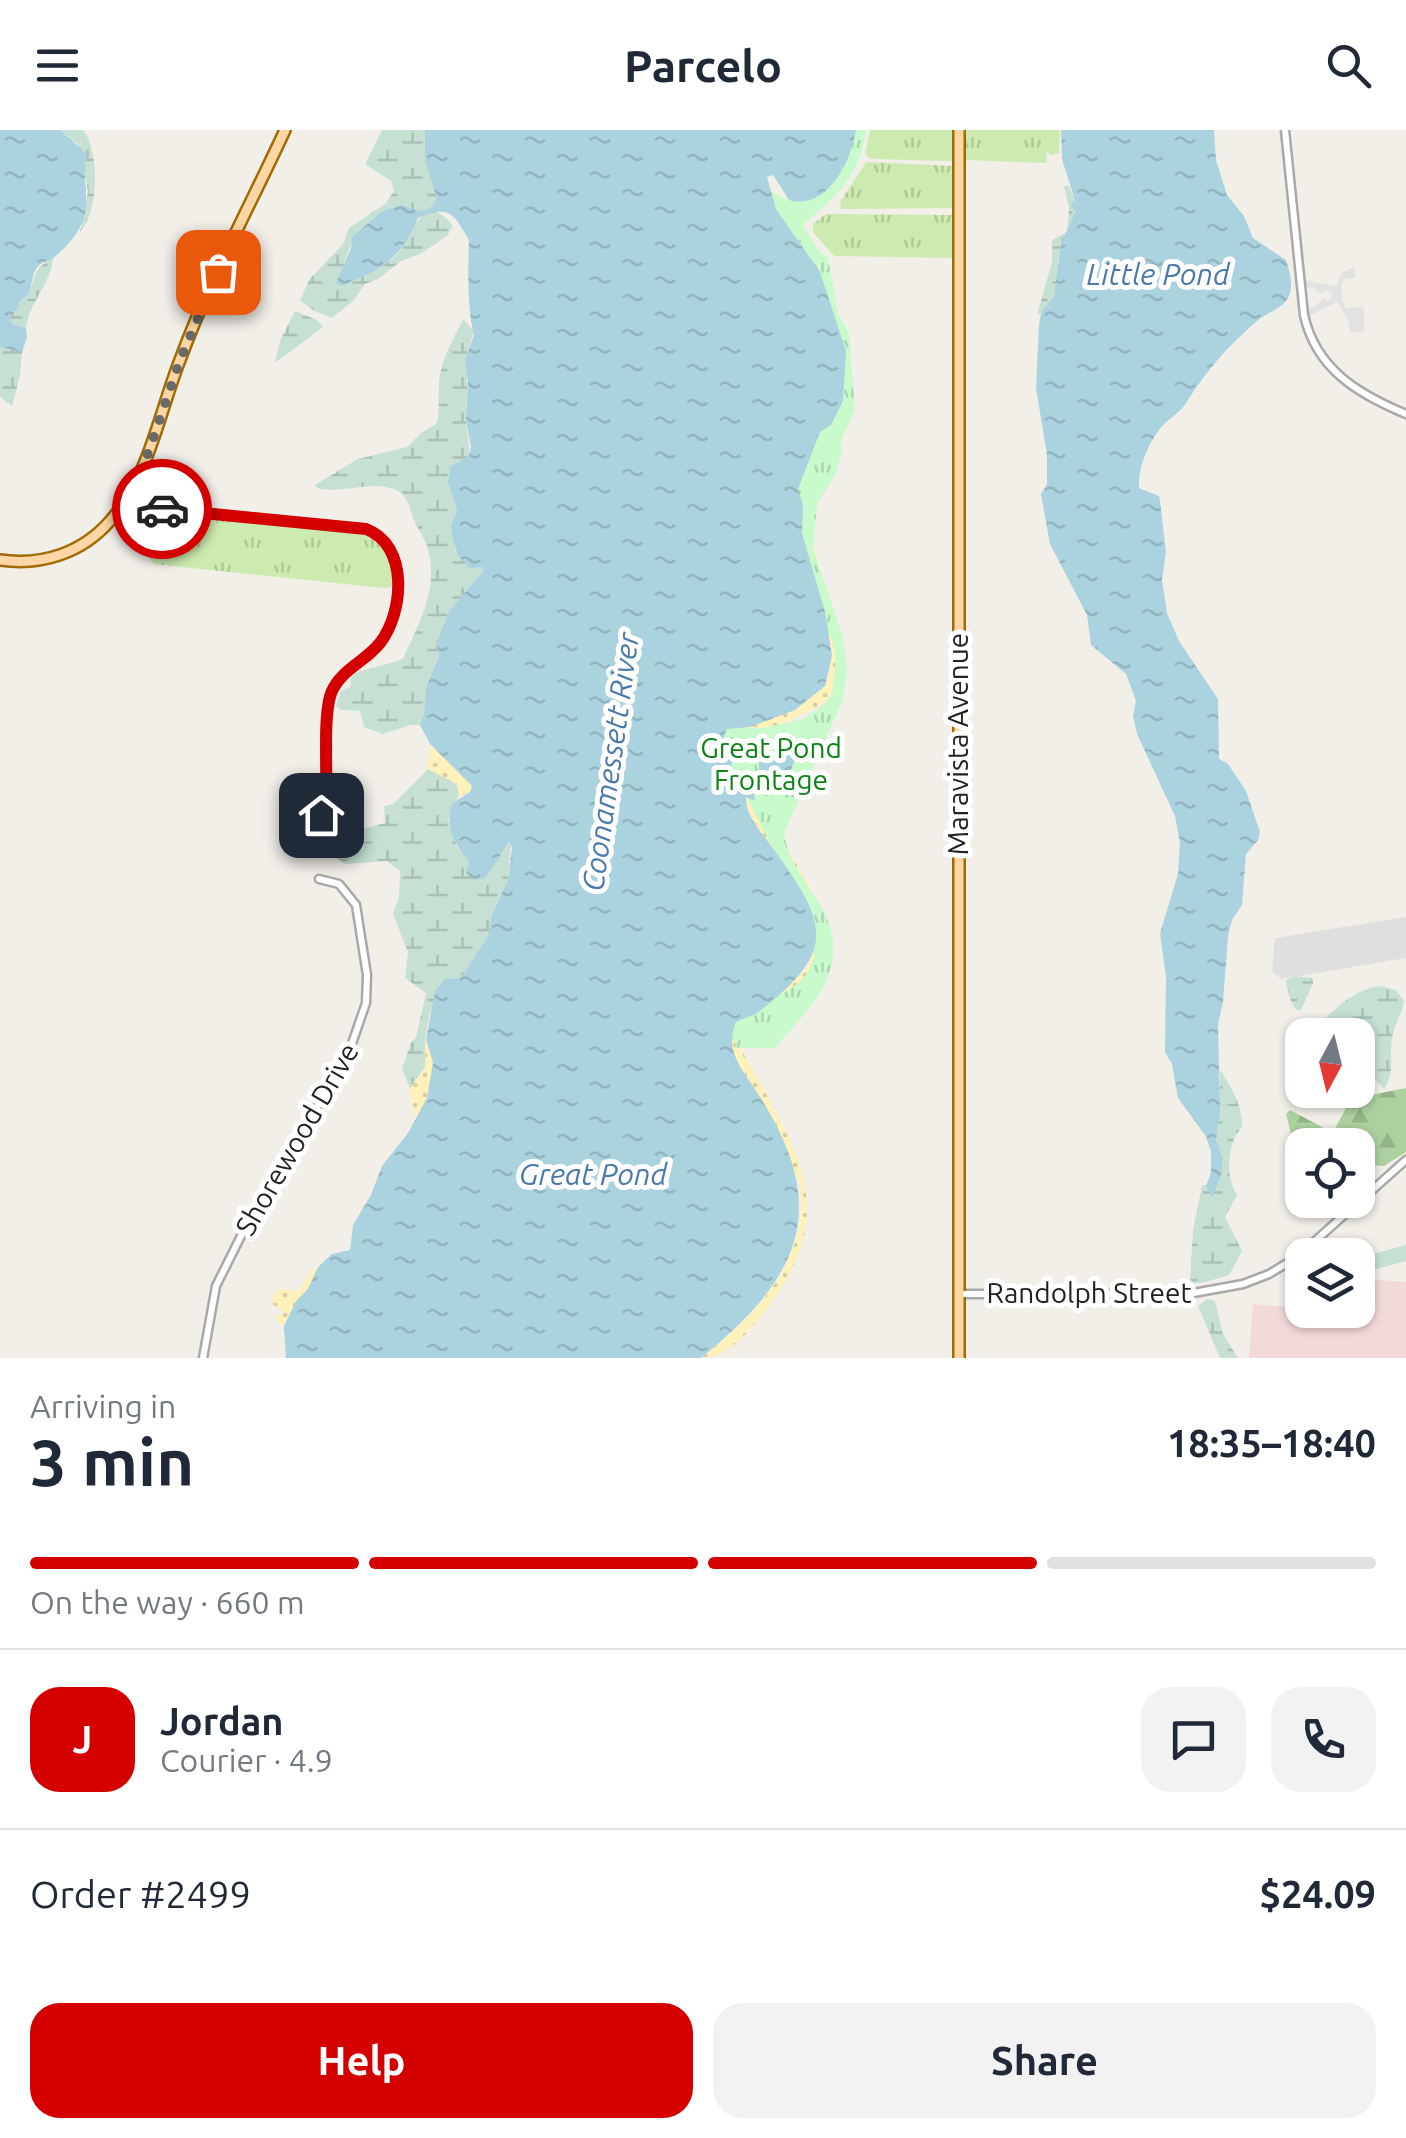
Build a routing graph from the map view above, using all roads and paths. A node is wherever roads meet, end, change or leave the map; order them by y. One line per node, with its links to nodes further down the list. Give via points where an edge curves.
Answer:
1 (285, 130): 5 (main road, via 191,332)
2 (959, 130): 10 (main road, Maravista Avenue)
3 (1284, 130): 4 (street, via 1307,328 1322,360 1350,385)
4 (1406, 414)
5 (125, 501): 6 (main road, via 99,532 72,550 43,560); 7 (street, via 357,528 386,542 398,577 396,604 380,643 330,694)
6 (0, 560)
7 (321, 815)
8 (319, 879): 11 (street, Shorewood Drive, via 339,884 356,905 366,1002 348,1055 216,1286)
9 (1406, 1160): 10 (street, Randolph Street, via 1289,1262 1252,1281 1188,1294)
10 (959, 1294): 12 (main road, Maravista Avenue)
11 (202, 1358)
12 (960, 1358)

